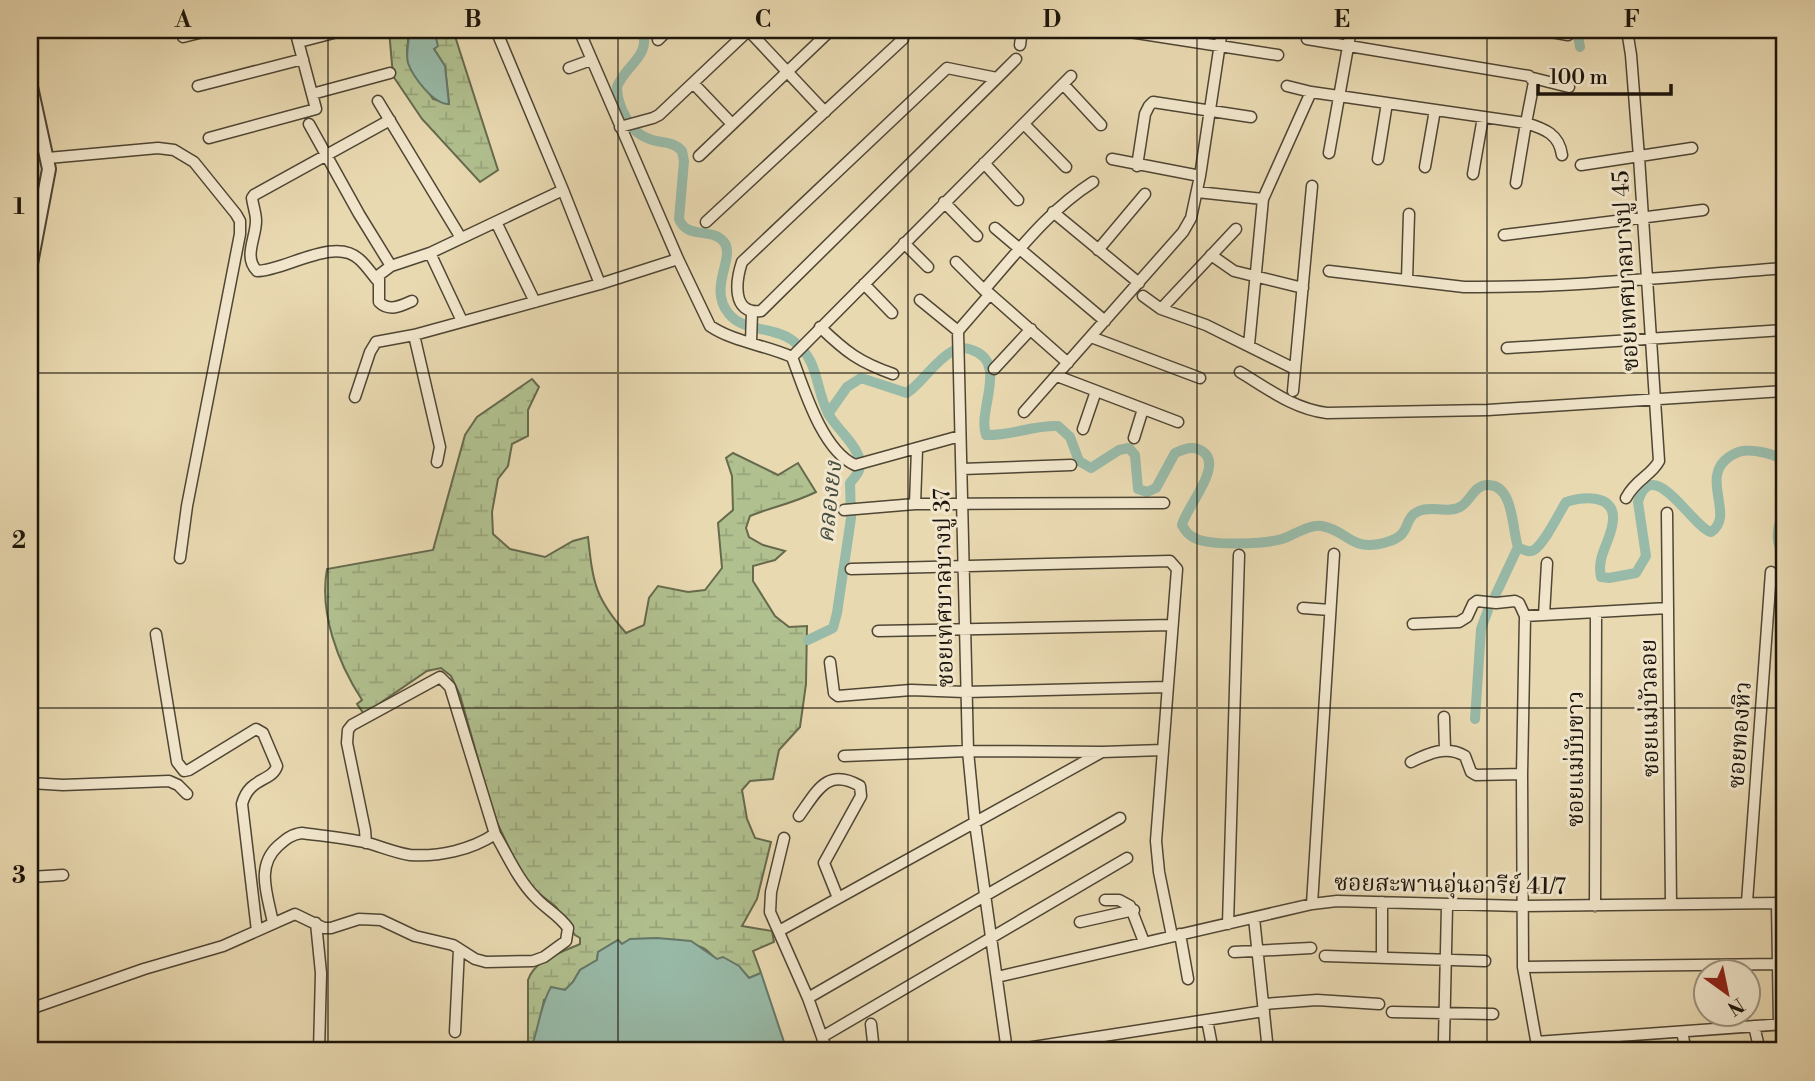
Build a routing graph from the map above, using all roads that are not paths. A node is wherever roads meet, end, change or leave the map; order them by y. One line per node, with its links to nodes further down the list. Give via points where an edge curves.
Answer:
1 (211, 30): 16 (street)
2 (295, 30): 20 (street)
3 (345, 30): 20 (street)
4 (496, 30): 75 (street)
5 (579, 30): 27 (street)
6 (668, 30): 19 (street)
7 (748, 30): 29 (street); 34 (street)
8 (831, 30): 29 (street)
9 (1022, 30): 21 (street)
10 (1118, 30): 22 (street)
11 (1222, 30): 22 (street)
12 (1351, 30): 23 (street)
13 (1540, 30): 15 (street)
14 (1627, 30): 61 (street, ซอยเทศบาลบางปู 45)
15 (1568, 35)
16 (183, 37)
17 (903, 39): 45 (street)
18 (1307, 39): 23 (street)
19 (658, 40)
20 (299, 42): 25 (street)
21 (1020, 45)
22 (1220, 46): 24 (street); 44 (street)
23 (1348, 46): 32 (street); 40 (street)
24 (1278, 55)
25 (303, 59): 35 (street); 39 (street)
26 (1016, 59): 31 (street)
27 (592, 60): 28 (street); 54 (street)
28 (569, 68)
29 (787, 72): 45 (street); 51 (street)
30 (390, 73): 39 (street)
31 (997, 78): 118 (street, via 761,311); 118 (street, via 947,68 742,262 736,281 739,301)
32 (1533, 78): 37 (street); 49 (street)
33 (30, 82): 62 (street)
34 (693, 83): 51 (street); 54 (street, via 659,115)
35 (198, 86)
36 (1287, 86): 38 (street)
37 (1569, 87)
38 (1311, 92): 40 (street); 78 (street)
39 (312, 94): 55 (street, via 316,109)
40 (1339, 96): 42 (street); 57 (street)
41 (378, 101): 48 (street)
42 (1387, 103): 43 (street); 64 (street)
43 (1435, 110): 47 (street); 69 (street)
44 (1209, 111): 46 (street); 67 (street, via 1160,102 1149,106); 71 (street)
45 (825, 112): 86 (street)
46 (1251, 117)
47 (1483, 117): 49 (street); 70 (street)
48 (390, 120): 58 (street); 91 (street)
49 (1526, 123): 59 (street, via 1553,134); 73 (street)
50 (309, 124): 58 (street)
51 (732, 124): 60 (street)
52 (1024, 124): 53 (street, via 1067,80); 65 (street); 68 (street)
53 (1101, 125)
54 (622, 126): 97 (street)
55 (209, 138)
56 (1692, 148): 61 (street)
57 (1329, 153)
58 (326, 154): 99 (street); 106 (street, via 252,196 256,225 252,266 260,272 320,253 344,253 358,257)
59 (1562, 155)
60 (699, 156)
61 (1639, 157): 66 (street); 84 (street, ซอยเทศบาลบางปู 45)
62 (48, 158): 102 (street); 163 (street, via 174,150 194,162 240,221)
63 (1112, 159): 67 (street)
64 (1378, 159)
65 (984, 163): 79 (street); 80 (street)
66 (1581, 165)
67 (1137, 166): 71 (street)
68 (1066, 167)
69 (1425, 167)
70 (1473, 174)
71 (1200, 176): 76 (street)
72 (1093, 182): 82 (street)
73 (1516, 183)
74 (1312, 186): 111 (street)
75 (563, 190): 85 (street); 109 (street)
76 (1197, 192): 78 (street); 108 (street, via 1183,232)
77 (1145, 194): 94 (street)
78 (1263, 199): 104 (street)
79 (1018, 200)
80 (944, 202): 90 (street); 92 (street)
81 (1703, 210): 84 (street)
82 (1053, 212): 93 (street); 94 (street)
83 (1409, 214): 107 (street)
84 (1642, 218): 89 (street); 105 (street, ซอยเทศบาลบางปู 45)
85 (496, 222): 91 (street); 116 (street)
86 (706, 222)
87 (995, 228): 93 (street)
88 (1236, 229): 96 (street)
89 (1504, 234)
90 (977, 236)
91 (461, 238): 95 (street)
92 (904, 243): 100 (street); 110 (street)
93 (1019, 250): 112 (street); 121 (street)
94 (1098, 250): 108 (street)
95 (430, 253): 99 (street); 120 (street)
96 (1211, 255): 104 (street, via 1234,271); 117 (street)
97 (678, 259): 109 (street); 129 (street, via 710,326)
98 (956, 262): 112 (street)
99 (391, 266): 106 (street)
100 (928, 267)
101 (1785, 268): 105 (street)
102 (30, 269)
103 (1329, 271): 107 (street)
104 (1255, 278): 111 (street); 130 (street)
105 (1645, 278): 107 (street, via 1484,287); 128 (street, ซอยเทศบาลบางปู 45)
106 (377, 280): 115 (street, via 383,306 398,308)
107 (1407, 280)
108 (1139, 283): 121 (street)
109 (600, 284): 116 (street)
110 (864, 284): 119 (street); 122 (street)
111 (1303, 288): 135 (street)
112 (987, 292): 123 (street); 125 (street)
113 (1143, 296): 117 (street)
114 (920, 300): 125 (street)
115 (412, 301)
116 (535, 302): 120 (street)
117 (1161, 309): 130 (street)
118 (752, 312): 129 (street)
119 (892, 313)
120 (462, 321): 126 (street)
121 (1105, 321): 127 (street)
122 (820, 327): 132 (street); 137 (street, via 851,356)
123 (1031, 329): 133 (street); 134 (street)
124 (1785, 330): 128 (street)
125 (958, 331): 149 (street, ซอยเทศบาลบางปู 37)
126 (414, 335): 143 (street, via 374,344); 152 (street, via 440,447)
127 (1091, 337): 133 (street); 139 (street)
128 (1649, 340): 131 (street); 144 (street, ซอยเทศบาลบางปู 45)
129 (751, 342): 132 (street)
130 (1249, 345): 135 (street)
131 (1507, 348)
132 (796, 352): 151 (street, via 808,400 845,461 867,464)
133 (1068, 363): 138 (street)
134 (995, 369)
135 (1295, 369): 141 (street)
136 (1240, 372): 144 (street, via 1297,407 1327,413 1488,410)
137 (893, 374)
138 (1057, 376): 140 (street); 146 (street)
139 (1200, 378)
140 (1096, 391): 145 (street); 148 (street)
141 (1293, 391)
142 (1785, 391): 144 (street)
143 (355, 397)
144 (1653, 399): 155 (street, ซอยเทศบาลบางปู 45, via 1659,461 1632,486)
145 (1143, 410): 147 (street); 150 (street)
146 (1024, 412)
147 (1178, 422)
148 (1083, 429)
149 (960, 436): 151 (street); 154 (street, ซอยเทศบาลบางปู 37)
150 (1134, 438)
151 (917, 449): 158 (street)
152 (437, 462)
153 (1071, 465): 154 (street)
154 (962, 469): 156 (street, ซอยเทศบาลบางปู 37)
155 (1626, 498)
156 (962, 503): 157 (street); 158 (street); 165 (street, ซอยเทศบาลบางปู 37)
157 (1164, 503)
158 (915, 504): 159 (street)
159 (847, 510)
160 (1667, 513): 169 (street, ซอยแม่บัวลอย)
161 (1334, 554): 170 (street)
162 (1239, 555): 217 (street)
163 (180, 558)
164 (1547, 563): 172 (street)
165 (964, 567): 166 (street); 175 (street, via 1170,561 1177,569); 176 (street, ซอยเทศบาลบางปู 37)
166 (851, 569)
167 (1771, 572): 205 (street, ซอยทองหิว)
168 (1303, 608): 170 (street)
169 (1668, 608): 171 (street); 208 (street, ซอยแม่บัวลอย)
170 (1330, 610): 207 (street)
171 (1596, 613): 172 (street); 211 (street, ซอยแม่บับขาว)
172 (1544, 615): 173 (street)
173 (1525, 616): 174 (street, via 1515,600 1477,601 1458,622); 189 (street)
174 (1413, 624)
175 (1172, 625): 176 (street); 180 (street)
176 (965, 629): 177 (street); 181 (street, ซอยเทศบาลบางปู 37)
177 (878, 631)
178 (156, 634): 218 (street, via 180,768 189,770 256,729 276,766 273,773 253,783 242,804)
179 (830, 662): 181 (street, via 838,696)
180 (1167, 687): 181 (street); 183 (street)
181 (965, 692): 185 (street, ซอยเทศบาลบางปู 37)
182 (1444, 717): 184 (street)
183 (1163, 750): 186 (street); 220 (street, via 1157,856)
184 (1445, 750): 188 (street); 189 (street, via 1465,756 1476,775)
185 (968, 751): 186 (street); 187 (street); 194 (street, ซอยเทศบาลบางปู 37)
186 (1102, 752): 194 (street)
187 (844, 756)
188 (1411, 762)
189 (1522, 774): 210 (street)
190 (30, 783): 191 (street, via 169,781)
191 (187, 794)
192 (799, 816): 202 (street, via 829,781 848,779 860,786 861,796 824,863)
193 (1120, 818): 201 (street)
194 (975, 823): 201 (street, ซอยเทศบาลบางปู 37); 202 (street)
195 (495, 834): 197 (street, via 484,842 442,854 408,855); 197 (street, via 450,687 440,677 348,730); 224 (street, via 521,881 563,920 568,939 544,957 526,962 475,960)
196 (784, 838): 219 (street, via 771,892 770,912)
197 (366, 843): 215 (street, via 302,833 284,841 270,854 264,871)
198 (1128, 858): 221 (street)
199 (63, 875): 200 (street)
200 (30, 877)
201 (985, 895): 221 (street, ซอยเทศบาลบางปู 37); 235 (street)
202 (838, 898): 219 (street)
203 (1105, 900): 212 (street, via 1125,902)
204 (1382, 902): 207 (street, ซอยสะพานอุ่นอารีย์ 41/7); 209 (street, ซอยสะพานอุ่นอารีย์ 41/7); 228 (street)
205 (1747, 902): 206 (street, ซอยสะพานอุ่นอารีย์ 41/7); 208 (street, ซอยสะพานอุ่นอารีย์ 41/7)
206 (1781, 903): 231 (street)
207 (1312, 904): 213 (street, ซอยสะพานอุ่นอารีย์ 41/7)
208 (1671, 904): 211 (street, ซอยสะพานอุ่นอารีย์ 41/7)
209 (1447, 906): 210 (street, ซอยสะพานอุ่นอารีย์ 41/7); 229 (street)
210 (1522, 906): 211 (street, ซอยสะพานอุ่นอารีย์ 41/7); 232 (street)
211 (1595, 906)
212 (1134, 910): 214 (street); 222 (street)
213 (1254, 918): 217 (street, ซอยสะพานอุ่นอารีย์ 41/7); 225 (street)
214 (1080, 922)
215 (273, 923): 216 (street, via 295,914); 218 (street)
216 (316, 923): 224 (street, via 331,928 371,918); 254 (street, via 321,973)
217 (1228, 924): 220 (street, ซอยสะพานอุ่นอารีย์ 41/7)
218 (257, 931): 238 (street)
219 (779, 931): 235 (street)
220 (1176, 935): 222 (street, ซอยสะพานอุ่นอารีย์ 41/7); 234 (street)
221 (992, 936): 233 (street, ซอยเทศบาลบางปู 37); 250 (street)
222 (1144, 942): 233 (street, ซอยสะพานอุ่นอารีย์ 41/7)
223 (1311, 948): 225 (street)
224 (459, 949): 248 (street)
225 (1258, 950): 226 (street); 237 (street)
226 (1234, 952)
227 (1325, 956): 228 (street)
228 (1382, 958): 229 (street)
229 (1446, 961): 230 (street); 240 (street)
230 (1485, 961)
231 (1781, 964): 232 (street); 244 (street)
232 (1523, 967): 253 (street)
233 (997, 977): 257 (street, ซอยเทศบาลบางปู 37)
234 (1188, 979)
235 (808, 998): 250 (street)
236 (1379, 1004): 237 (street, via 1329,1000)
237 (1264, 1008): 242 (street); 259 (street)
238 (30, 1009)
239 (1392, 1012): 240 (street)
240 (1445, 1014): 241 (street); 252 (street)
241 (1493, 1014)
242 (1207, 1020): 257 (street); 258 (street)
243 (871, 1024): 256 (street)
244 (1782, 1024): 245 (street)
245 (1762, 1025)
246 (1730, 1028): 249 (street)
247 (1754, 1028): 262 (street)
248 (455, 1032)
249 (1682, 1032): 251 (street); 261 (street)
250 (822, 1037): 255 (street)
251 (1608, 1037): 253 (street); 260 (street)
252 (1444, 1040)
253 (1537, 1046)
254 (319, 1051)
255 (827, 1051)
256 (874, 1051)
257 (1007, 1051)
258 (1213, 1051)
259 (1268, 1051)
260 (1611, 1051)
261 (1686, 1051)
262 (1760, 1051)

